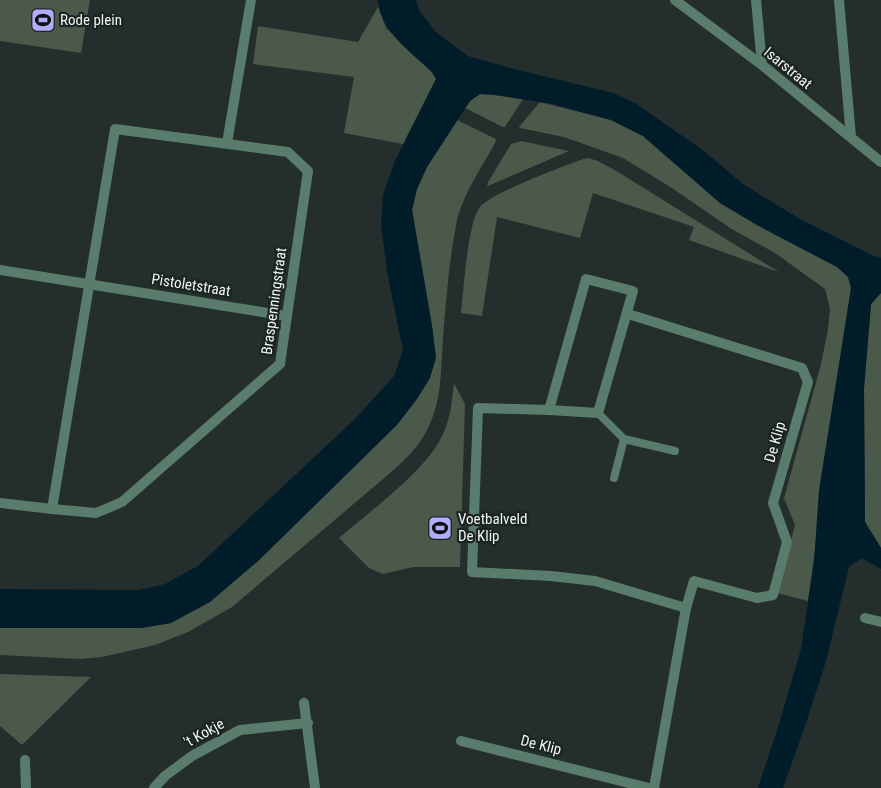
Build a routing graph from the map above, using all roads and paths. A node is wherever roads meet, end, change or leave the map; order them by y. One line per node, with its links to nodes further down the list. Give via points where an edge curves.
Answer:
1 (251, 0): 7 (street)
2 (675, 0): 5 (street, Isarstraat)
3 (756, 0): 5 (street)
4 (839, 0): 6 (street)
5 (762, 66): 6 (street, Isarstraat)
6 (850, 138): 8 (street, Isarstraat)
7 (227, 143): 10 (street, Braspenningstraat, via 115,130); 12 (street, Braspenningstraat, via 288,152 308,171)
8 (881, 162)
9 (5, 271): 10 (street)
10 (90, 284): 12 (street, Pistoletstraat); 19 (street, Braspenningstraat)
11 (628, 314): 13 (street, via 634,291 586,279); 14 (street); 20 (street, De Klip, via 802,368 808,382 773,504 787,542 773,595 757,598 694,581)
12 (287, 316): 19 (street, Braspenningstraat, via 280,364 122,502 96,513)
13 (549, 410): 14 (street); 20 (street, via 478,408 472,572 594,581)
14 (598, 413): 15 (lane)
15 (624, 439): 16 (lane); 17 (lane)
16 (675, 451)
17 (614, 478)
18 (0, 503): 19 (street, Braspenningstraat)
19 (52, 509)
20 (686, 608): 32 (street, De Klip)
21 (865, 618): 22 (street)
22 (881, 622)
23 (304, 703): 24 (street)
24 (308, 723): 29 (street, 't Kokje, via 240,730 192,756); 30 (street)
25 (461, 741): 27 (street, De Klip)
26 (25, 760): 28 (street)
27 (614, 783): 31 (street, De Klip)
28 (26, 788)
29 (154, 788)
30 (315, 788)
31 (649, 788)
32 (654, 788)

